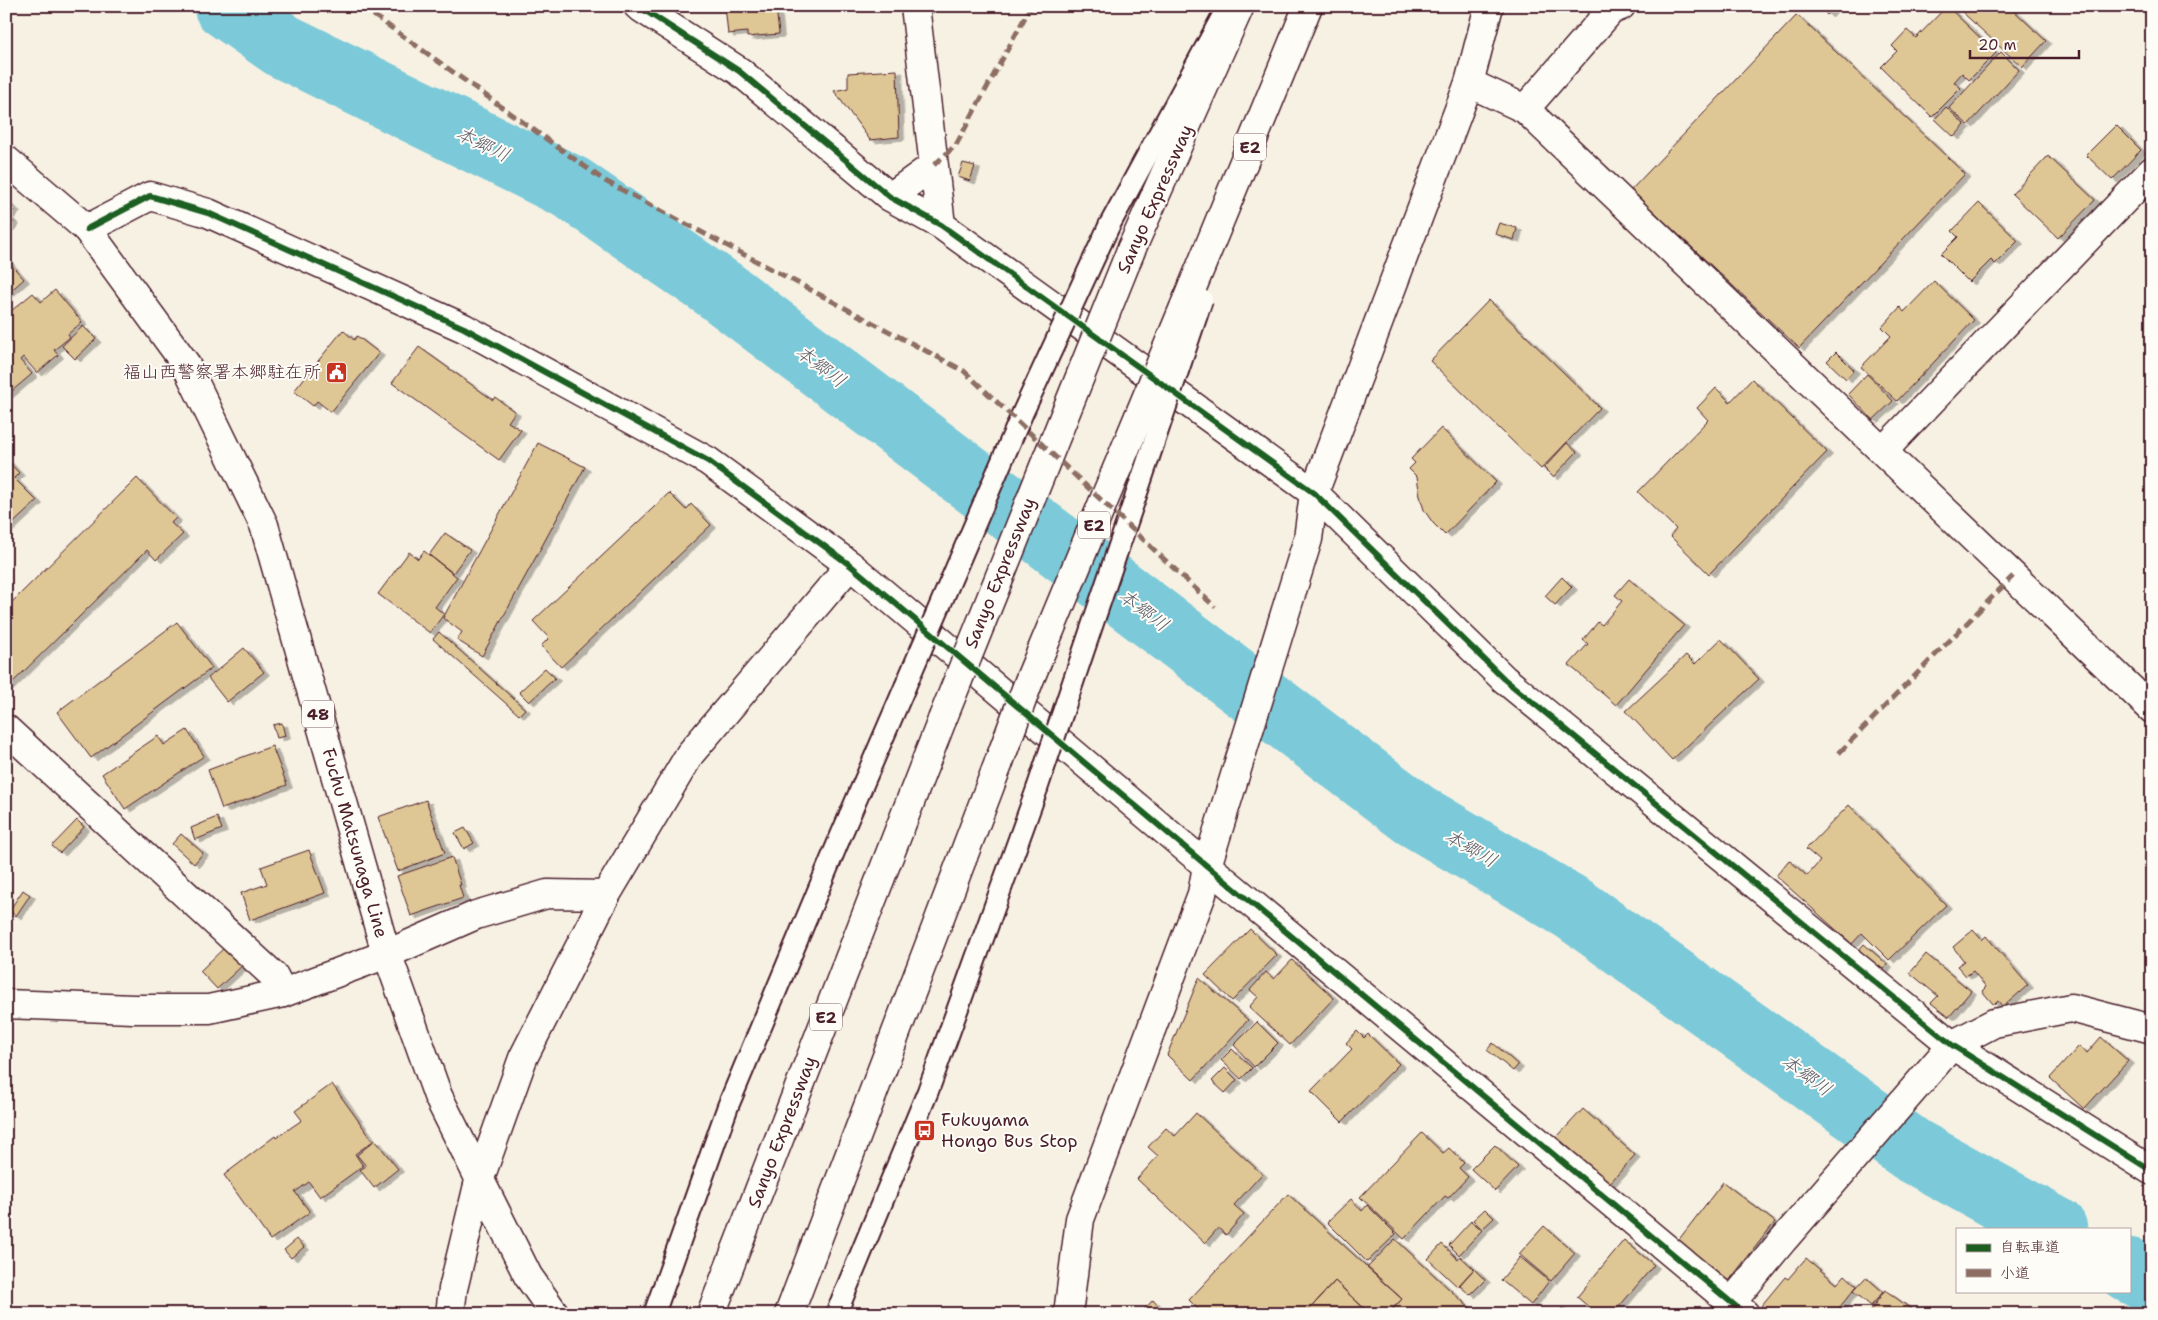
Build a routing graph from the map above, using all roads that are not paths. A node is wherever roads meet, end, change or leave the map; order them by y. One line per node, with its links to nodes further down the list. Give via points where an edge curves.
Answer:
1 (638, 6): 13 (main road, via 739,71)
2 (916, 6): 11 (main road)
3 (1228, 6): 34 (lane, bridge, via 1109,226 1022,412 728,1106)
4 (1240, 6): 35 (main road, Sanyo Expressway / E2, bridge, via 1131,250 942,720)
5 (1308, 6): 16 (main road, E2)
6 (1490, 6): 8 (main road)
7 (1621, 6): 9 (main road, via 1611,10)
8 (1469, 83): 9 (main road); 18 (main road)
9 (1525, 109): 17 (main road)
10 (6, 160): 15 (main road, Fuchu Matsunaga Line / 48)
11 (934, 165): 13 (main road); 14 (main road)
12 (2152, 171): 17 (main road)
13 (890, 197): 14 (main road)
14 (941, 225): 18 (main road)
15 (87, 229): 19 (main road, via 150,196 208,213 464,328 708,460); 24 (main road, Fuchu Matsunaga Line / 48, via 185,363 264,525)
16 (1197, 294): 36 (main road, E2, bridge, via 1029,681); 37 (lane, bridge, via 1037,789 928,1092)
17 (1883, 451): 20 (main road)
18 (1314, 493): 22 (main road, via 1308,540); 28 (main road, via 1504,678)
19 (850, 565): 22 (main road); 23 (main road, via 690,754)
20 (2152, 709)
21 (6, 730): 25 (main road, via 274,976)
22 (1207, 866): 31 (main road); 38 (main road, via 1202,894 1080,1219)
23 (606, 895): 24 (main road, via 547,894 476,916); 30 (main road, via 523,1058)
24 (387, 954): 25 (main road); 30 (main road, Fuchu Matsunaga Line / 48, via 438,1096)
25 (283, 993): 26 (main road, via 208,1009)
26 (6, 1004)
27 (2152, 1029): 28 (main road, via 2071,1008 1994,1024)
28 (1944, 1054): 29 (main road); 31 (main road, via 1783,1240)
29 (2152, 1171)
30 (479, 1181): 32 (main road, via 453,1288); 33 (main road, Fuchu Matsunaga Line / 48, via 528,1276)
31 (1738, 1308)
32 (450, 1314)
33 (555, 1314)
34 (654, 1314)
35 (711, 1314)
36 (789, 1314)
37 (836, 1314)
38 (1068, 1314)

